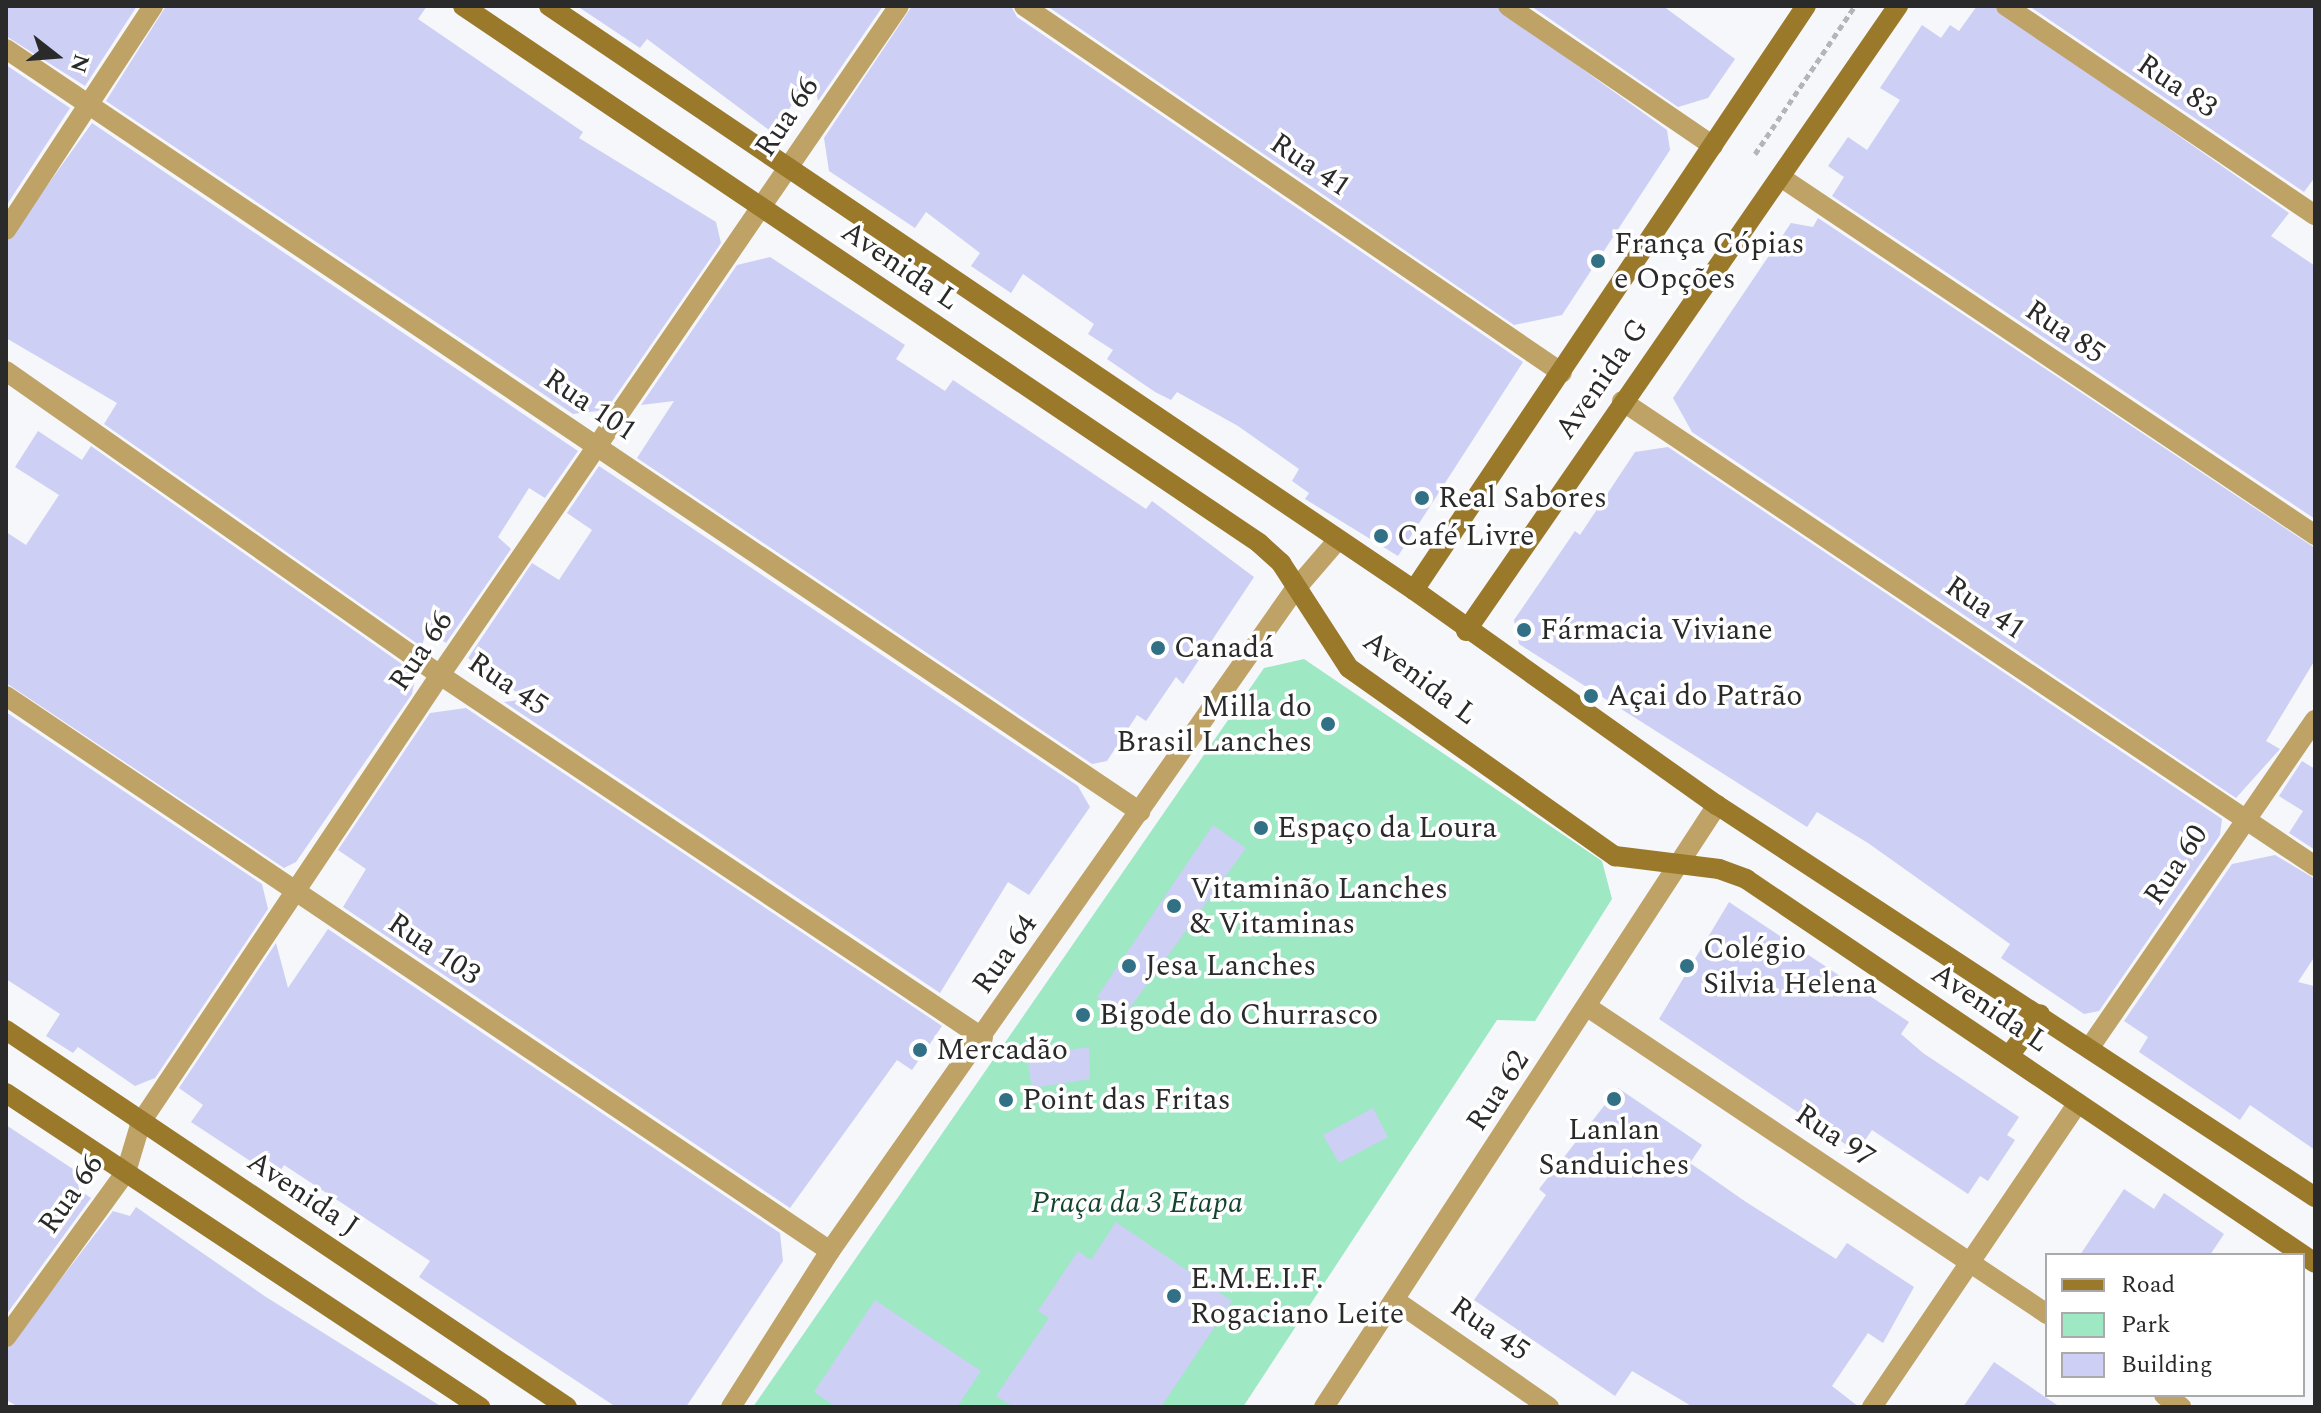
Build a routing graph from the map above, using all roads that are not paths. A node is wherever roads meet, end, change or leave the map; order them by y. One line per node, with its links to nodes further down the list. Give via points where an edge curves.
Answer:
1 (153, 6): 11 (street)
2 (463, 6): 15 (street, Avenida L)
3 (549, 6): 13 (street, Avenida L)
4 (899, 6): 13 (street, Rua 66)
5 (1024, 6): 19 (street, Rua 41)
6 (1508, 6): 12 (street)
7 (1806, 6): 12 (street, Avenida G)
8 (1898, 6): 14 (street, Avenida G)
9 (2006, 6): 16 (street, Rua 83)
10 (6, 49): 11 (street, Rua 101)
11 (88, 105): 17 (street); 21 (street, Rua 101)
12 (1713, 146): 19 (street, Avenida G)
13 (787, 171): 15 (street, Rua 66); 23 (street, Avenida L)
14 (1782, 178): 20 (street, Avenida G); 22 (street, Rua 85)
15 (763, 210): 21 (street, Rua 66); 25 (street, Avenida L, via 1259,543 1281,563)
16 (2315, 215)
17 (6, 230)
18 (6, 371): 27 (street, Rua 45)
19 (1562, 373): 24 (street, Avenida G)
20 (1622, 401): 26 (street, Avenida G); 32 (street, Rua 41)
21 (599, 447): 27 (street, Rua 66); 31 (street, Rua 101)
22 (2315, 535)
23 (1336, 542): 24 (street, Avenida L); 25 (street, Rua 64)
24 (1414, 590): 26 (street, Avenida L)
25 (1293, 592): 31 (street, Rua 64); 33 (street, Avenida L, via 1349,668 1615,856)
26 (1466, 631): 30 (street, Avenida L)
27 (440, 675): 35 (street, Rua 66); 39 (street, Rua 45)
28 (6, 696): 35 (street, Rua 103)
29 (2315, 720): 32 (street, Rua 60)
30 (1717, 805): 33 (street, Rua 62); 37 (street, Avenida L)
31 (1140, 812): 39 (street, Rua 64)
32 (2245, 818): 34 (street, Rua 41); 40 (street, Rua 60)
33 (1683, 862): 36 (street, Rua 62); 41 (street, Avenida L, via 1746,879)
34 (2315, 866)
35 (296, 892): 44 (street, Rua 66); 47 (street, Rua 103)
36 (1589, 1008): 49 (street, Rua 97); 50 (street, Rua 62)
37 (2040, 1014): 40 (street, Avenida L); 41 (street)
38 (6, 1030): 44 (street, Avenida J)
39 (983, 1038): 47 (street, Rua 64)
40 (2090, 1047): 46 (street, Avenida L)
41 (2009, 1056): 43 (street, Avenida L)
42 (6, 1093): 45 (street)
43 (2078, 1103): 48 (street, Avenida L); 49 (street)
44 (141, 1122): 45 (street, Rua 66); 54 (street, Avenida J)
45 (126, 1172): 52 (street, Rua 66); 53 (street)
46 (2315, 1197)
47 (830, 1251): 55 (street, Rua 64)
48 (2300, 1253)
49 (1970, 1261): 51 (street, Rua 97); 58 (street)
50 (1396, 1301): 56 (street, Rua 62); 57 (street, Rua 45)
51 (2045, 1313)
52 (6, 1337)
53 (480, 1407)
54 (567, 1407)
55 (731, 1407)
56 (1324, 1407)
57 (1549, 1407)
58 (1872, 1407)

